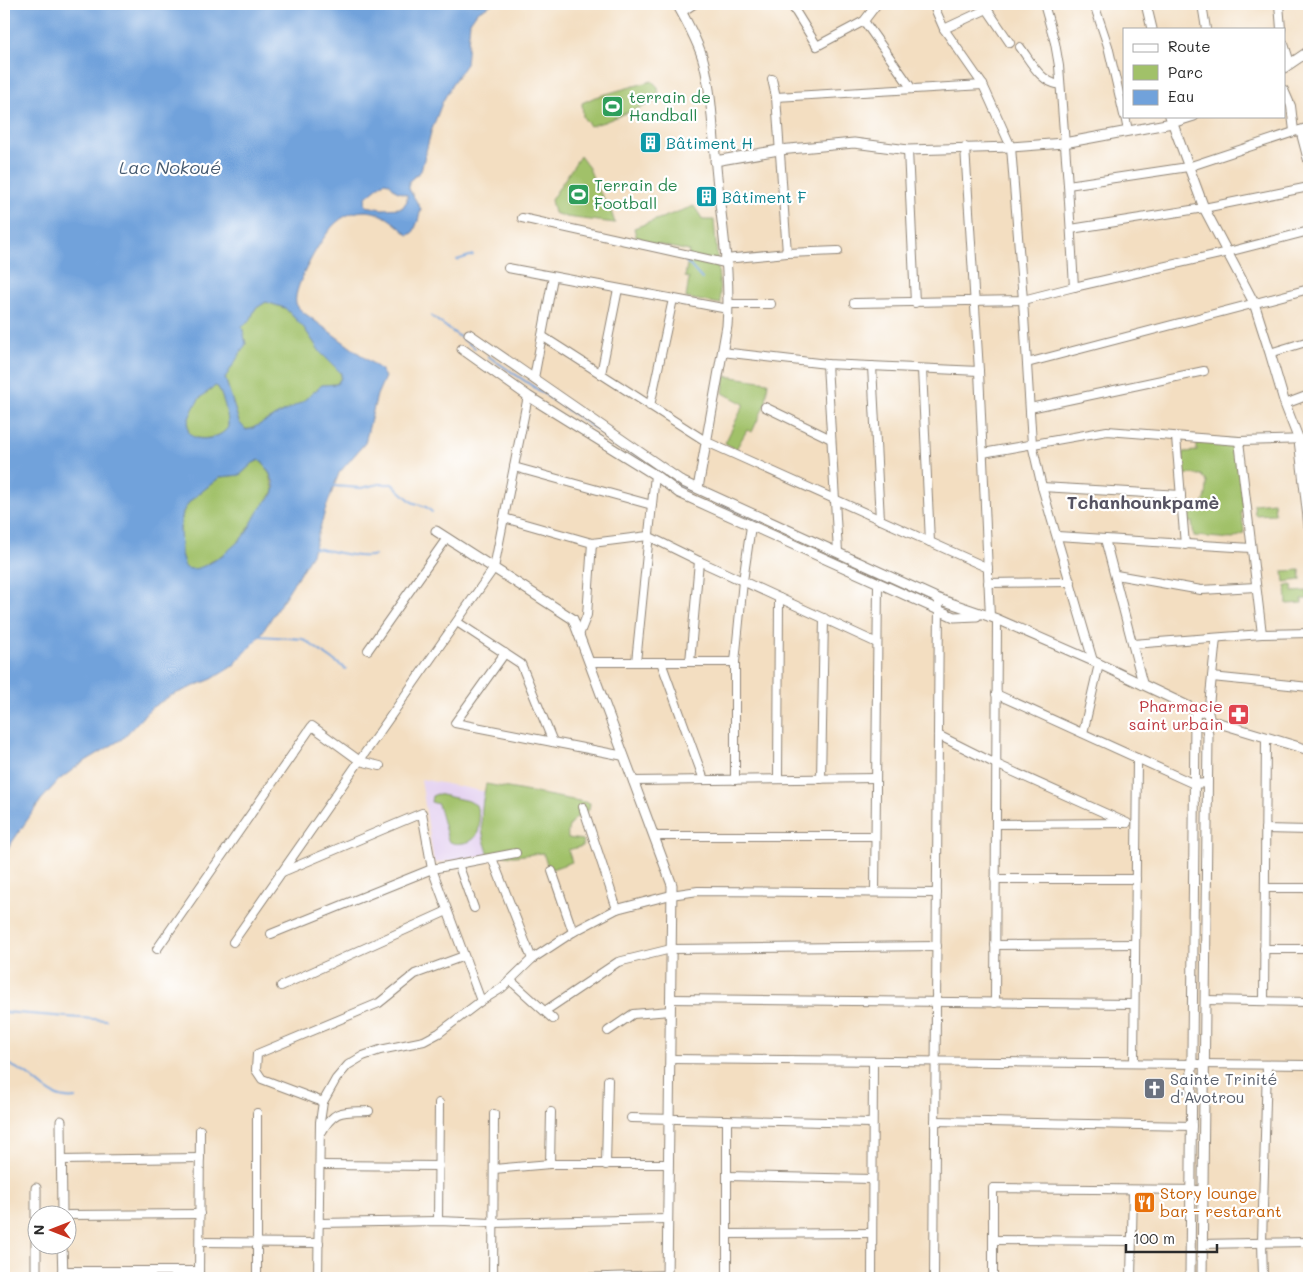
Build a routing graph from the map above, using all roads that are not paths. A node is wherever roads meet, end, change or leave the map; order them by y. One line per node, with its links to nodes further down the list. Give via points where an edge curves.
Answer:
1 (694, 4): 11 (street)
2 (877, 4): 12 (street)
3 (933, 4): 16 (street)
4 (1044, 4): 23 (street, via 1055,43)
5 (1094, 4): 27 (street, via 1108,46)
6 (1146, 4): 13 (street)
7 (1202, 4): 14 (street)
8 (1279, 4): 15 (street)
9 (793, 5): 12 (street, via 817,46)
10 (990, 6): 16 (street); 17 (street)
11 (679, 8): 38 (street, via 704,62)
12 (864, 21): 24 (street)
13 (1152, 28)
14 (1206, 28)
15 (1281, 28)
16 (944, 30): 22 (street)
17 (1010, 43)
18 (1020, 47): 23 (street, via 1044,79)
19 (1309, 51): 20 (street)
20 (1287, 66)
21 (772, 80): 26 (street)
22 (982, 85): 24 (street); 35 (street)
23 (1060, 85): 33 (street)
24 (912, 89): 26 (street)
25 (1286, 95): 31 (street)
26 (776, 97): 36 (street)
27 (1123, 112)
28 (1125, 118): 32 (street)
29 (1171, 120): 32 (street); 40 (street)
30 (1309, 127): 31 (street)
31 (1297, 130): 39 (street); 40 (street)
32 (1128, 131): 33 (street)
33 (1064, 143): 35 (street); 41 (street)
34 (965, 147): 35 (street); 37 (street); 58 (street)
35 (1011, 147): 57 (street)
36 (779, 150): 37 (street, via 854,143); 38 (street); 49 (street)
37 (908, 150): 59 (street)
38 (715, 162): 50 (street)
39 (1309, 164)
40 (1188, 167): 41 (street); 43 (street)
41 (1068, 185): 45 (street)
42 (1309, 187): 43 (street)
43 (1204, 208): 45 (street); 48 (street)
44 (522, 218): 50 (street)
45 (1071, 228): 53 (street)
46 (1309, 231): 48 (street)
47 (838, 251): 49 (street)
48 (1228, 252): 53 (street); 60 (street)
49 (787, 253): 50 (street)
50 (725, 261): 63 (street)
51 (508, 268): 52 (street)
52 (553, 277): 54 (street); 65 (street)
53 (1074, 287): 57 (street)
54 (618, 289): 56 (street); 78 (street)
55 (1309, 290): 60 (street)
56 (673, 299): 63 (street); 83 (street)
57 (1023, 300): 58 (street); 72 (street)
58 (975, 302): 59 (street); 76 (street)
59 (915, 303): 62 (street)
60 (1254, 303): 70 (street); 72 (street)
61 (770, 304): 63 (street)
62 (854, 304)
63 (728, 306): 69 (street)
64 (469, 334): 67 (street)
65 (542, 336): 78 (street); 79 (street)
66 (1309, 341): 70 (street)
67 (485, 346): 71 (street); 79 (street)
68 (462, 349): 71 (street)
69 (722, 352): 73 (street); 91 (street)
70 (1270, 352): 82 (street)
71 (475, 359): 81 (street)
72 (1027, 363): 85 (street)
73 (827, 364): 74 (street); 87 (street)
74 (872, 366): 75 (street); 102 (street)
75 (922, 369): 76 (street); 110 (street)
76 (979, 371): 93 (street)
77 (1204, 371): 85 (street)
78 (601, 374): 83 (street)
79 (534, 378): 97 (street, via 684,482)
80 (1309, 395): 82 (street)
81 (528, 396): 94 (street); 95 (street)
82 (1285, 404): 90 (street)
83 (650, 406): 91 (street)
84 (765, 407): 87 (street)
85 (1030, 408): 92 (street)
86 (1176, 437): 89 (street); 92 (street, via 1107,431); 98 (street)
87 (831, 439): 99 (street)
88 (1309, 439): 90 (street)
89 (1239, 440): 90 (street); 113 (street)
90 (1299, 440): 104 (street)
91 (707, 442): 97 (street); 99 (street)
92 (1032, 444): 93 (street); 96 (street)
93 (983, 454): 117 (street)
94 (514, 467): 100 (street); 101 (street)
95 (655, 475): 100 (street); 103 (street, via 679,492)
96 (1042, 486): 98 (street); 107 (street)
97 (698, 488): 114 (street)
98 (1181, 495): 112 (street)
99 (835, 500): 102 (street); 114 (street)
100 (652, 505): 106 (street)
101 (504, 518): 111 (street); 116 (street)
102 (880, 520): 110 (street)
103 (750, 526): 119 (street); 121 (street)
104 (1309, 526)
105 (436, 531): 108 (street)
106 (648, 536): 111 (street); 115 (street); 139 (street)
107 (1057, 536): 109 (street); 120 (street)
108 (447, 538): 116 (street); 136 (street)
109 (1105, 539): 112 (street); 118 (street)
110 (930, 542): 117 (street)
111 (592, 543): 132 (street, via 586,615)
112 (1185, 545): 113 (street)
113 (1251, 548): 123 (street)
114 (838, 552): 125 (street)
115 (699, 561): 119 (street); 141 (street)
116 (494, 568): 129 (street); 132 (street, via 573,619)
117 (988, 568): 122 (street)
118 (1116, 575): 123 (street, via 1202,590); 135 (street)
119 (743, 581): 124 (street); 142 (street)
120 (1071, 582): 122 (street); 143 (street)
121 (878, 583): 126 (street); 134 (street)
122 (988, 583): 127 (street)
123 (1256, 587): 131 (street)
124 (779, 598): 128 (street); 161 (street)
125 (939, 599): 126 (street); 127 (street)
126 (940, 610): 127 (street, via 954,617); 151 (street)
127 (991, 617): 143 (street); 147 (street)
128 (824, 618): 134 (street); 162 (street)
129 (457, 622): 137 (street); 157 (street)
130 (1309, 633): 131 (street)
131 (1262, 634): 133 (street)
132 (579, 635): 138 (street)
133 (1216, 638): 135 (street); 144 (street)
134 (877, 643): 160 (street)
135 (1133, 644): 145 (street)
136 (368, 650)
137 (505, 653): 153 (street, via 521,664); 153 (street, via 455,723)
138 (590, 662): 139 (street); 155 (street)
139 (636, 662): 140 (street)
140 (661, 662): 141 (street); 163 (street)
141 (690, 662): 142 (street)
142 (735, 662): 164 (street)
143 (1096, 663): 145 (street); 150 (street)
144 (1212, 677): 146 (street); 149 (street)
145 (1143, 685): 148 (street, via 1190,706)
146 (1309, 687)
147 (996, 694): 150 (street); 158 (street)
148 (1196, 716): 149 (street, via 1199,725); 167 (street)
149 (1207, 721): 152 (street); 166 (street)
150 (1083, 733): 156 (street)
151 (938, 735): 158 (street); 187 (street)
152 (1266, 738): 154 (street); 172 (street)
153 (553, 742): 155 (street)
154 (1309, 750)
155 (624, 756): 165 (street)
156 (1137, 758): 167 (street); 170 (street)
157 (360, 761): 159 (street); 181 (street); 198 (street, via 312,726)
158 (996, 764): 169 (street); 171 (street)
159 (380, 766)
160 (876, 778): 162 (street); 175 (street)
161 (778, 779): 162 (street); 164 (street)
162 (821, 779)
163 (704, 780): 164 (street); 165 (street)
164 (735, 780)
165 (633, 781): 174 (street)
166 (1207, 783): 167 (street); 207 (street)
167 (1194, 784): 222 (street)
168 (583, 807): 190 (street)
169 (1127, 823): 170 (street); 171 (street)
170 (1136, 823): 183 (street)
171 (996, 824): 182 (street)
172 (1265, 830): 173 (street); 184 (street)
173 (1309, 830)
174 (654, 836): 175 (street); 188 (street, via 672,885)
175 (875, 836): 186 (street)
176 (516, 853): 177 (street)
177 (492, 858): 178 (street); 203 (street)
178 (458, 864): 179 (street); 189 (street)
179 (432, 869): 181 (street, via 422,813); 191 (street); 193 (street)
180 (552, 871): 192 (street)
181 (280, 874): 194 (street)
182 (995, 879): 183 (street); 196 (street)
183 (1136, 879): 195 (street)
184 (1265, 888): 185 (street); 200 (street)
185 (1309, 888)
186 (875, 892): 187 (street); 188 (street, via 698,891)
187 (937, 893): 197 (street)
188 (672, 896): 190 (street); 199 (street)
189 (474, 908)
190 (617, 909): 192 (street)
191 (448, 911): 202 (street); 205 (street)
192 (573, 932): 203 (street)
193 (271, 934)
194 (233, 942)
195 (1135, 944): 196 (street); 213 (street)
196 (995, 945): 212 (street)
197 (937, 946): 199 (street); 210 (street)
198 (157, 949)
199 (672, 949): 206 (street); 215 (street, via 618,962)
200 (1264, 949): 201 (street); 209 (street)
201 (1309, 949)
202 (464, 956): 208 (street); 227 (street, via 415,974 379,1002 258,1054 256,1070 262,1079)
203 (532, 959): 204 (street)
204 (510, 980): 208 (street); 215 (street)
205 (280, 986)
206 (670, 999): 210 (street); 214 (street)
207 (1205, 1000): 209 (street); 223 (street)
208 (481, 1001): 227 (street, via 424,1041 380,1050 348,1065)
209 (1264, 1001): 211 (street)
210 (936, 1002): 212 (street); 220 (street)
211 (1309, 1002)
212 (995, 1003): 213 (street)
213 (1134, 1004): 221 (street)
214 (670, 1011): 217 (street, via 633,1014); 218 (street)
215 (545, 1012): 216 (street)
216 (553, 1019)
217 (608, 1031)
218 (670, 1059): 219 (street); 234 (street)
219 (873, 1061): 220 (street); 238 (street)
220 (936, 1061): 221 (street); 237 (street)
221 (1134, 1063): 222 (street)
222 (1192, 1064): 223 (street); 239 (street)
223 (1204, 1064): 224 (street); 255 (street)
224 (1267, 1065): 225 (street); 269 (street)
225 (1309, 1065)
226 (608, 1080): 247 (street)
227 (323, 1102): 241 (street)
228 (439, 1103): 248 (street)
229 (369, 1111): 241 (street, via 338,1112 328,1120)
230 (551, 1112): 244 (street)
231 (257, 1113): 268 (street)
232 (494, 1114): 249 (street)
233 (631, 1118): 234 (street)
234 (668, 1118): 235 (street); 245 (street)
235 (727, 1120): 238 (street); 250 (street)
236 (61, 1121): 243 (street)
237 (935, 1121): 239 (street); 284 (street)
238 (872, 1123): 251 (street)
239 (1192, 1126): 254 (street)
240 (200, 1130): 242 (street)
241 (320, 1134): 246 (street)
242 (200, 1158): 243 (street); 257 (street)
243 (61, 1160): 256 (street)
244 (550, 1164): 247 (street); 249 (street)
245 (668, 1164): 247 (street); 259 (street)
246 (320, 1165): 248 (street); 261 (street)
247 (606, 1165)
248 (439, 1166): 260 (street)
249 (494, 1169): 262 (street)
250 (727, 1176): 251 (street); 264 (street)
251 (872, 1178): 263 (street)
252 (36, 1188): 277 (street)
253 (1132, 1190): 254 (street); 265 (street, via 994,1188); 266 (street)
254 (1191, 1190): 255 (street); 287 (street)
255 (1203, 1190): 272 (street)
256 (62, 1204)
257 (200, 1214): 258 (street); 267 (street)
258 (78, 1215)
259 (667, 1219): 262 (street); 276 (street)
260 (438, 1221): 261 (street); 262 (street)
261 (319, 1223): 271 (street)
262 (494, 1223): 280 (street)
263 (872, 1233): 264 (street); 283 (street)
264 (727, 1234): 282 (street)
265 (993, 1240): 266 (street); 285 (street)
266 (1132, 1241): 286 (street)
267 (200, 1242): 268 (street); 275 (street)
268 (257, 1242): 271 (street); 278 (street)
269 (1262, 1242): 270 (street); 272 (street); 289 (street)
270 (1309, 1242)
271 (318, 1243): 279 (street)
272 (1202, 1244): 288 (street)
273 (62, 1254): 274 (street)
274 (62, 1274): 275 (street)
275 (199, 1274)
276 (667, 1276): 281 (street)
277 (36, 1278)
278 (257, 1278)
279 (318, 1278)
280 (493, 1278)
281 (577, 1278)
282 (727, 1278)
283 (872, 1278)
284 (934, 1278)
285 (993, 1278)
286 (1131, 1278)
287 (1190, 1278)
288 (1202, 1278)
289 (1263, 1278)

